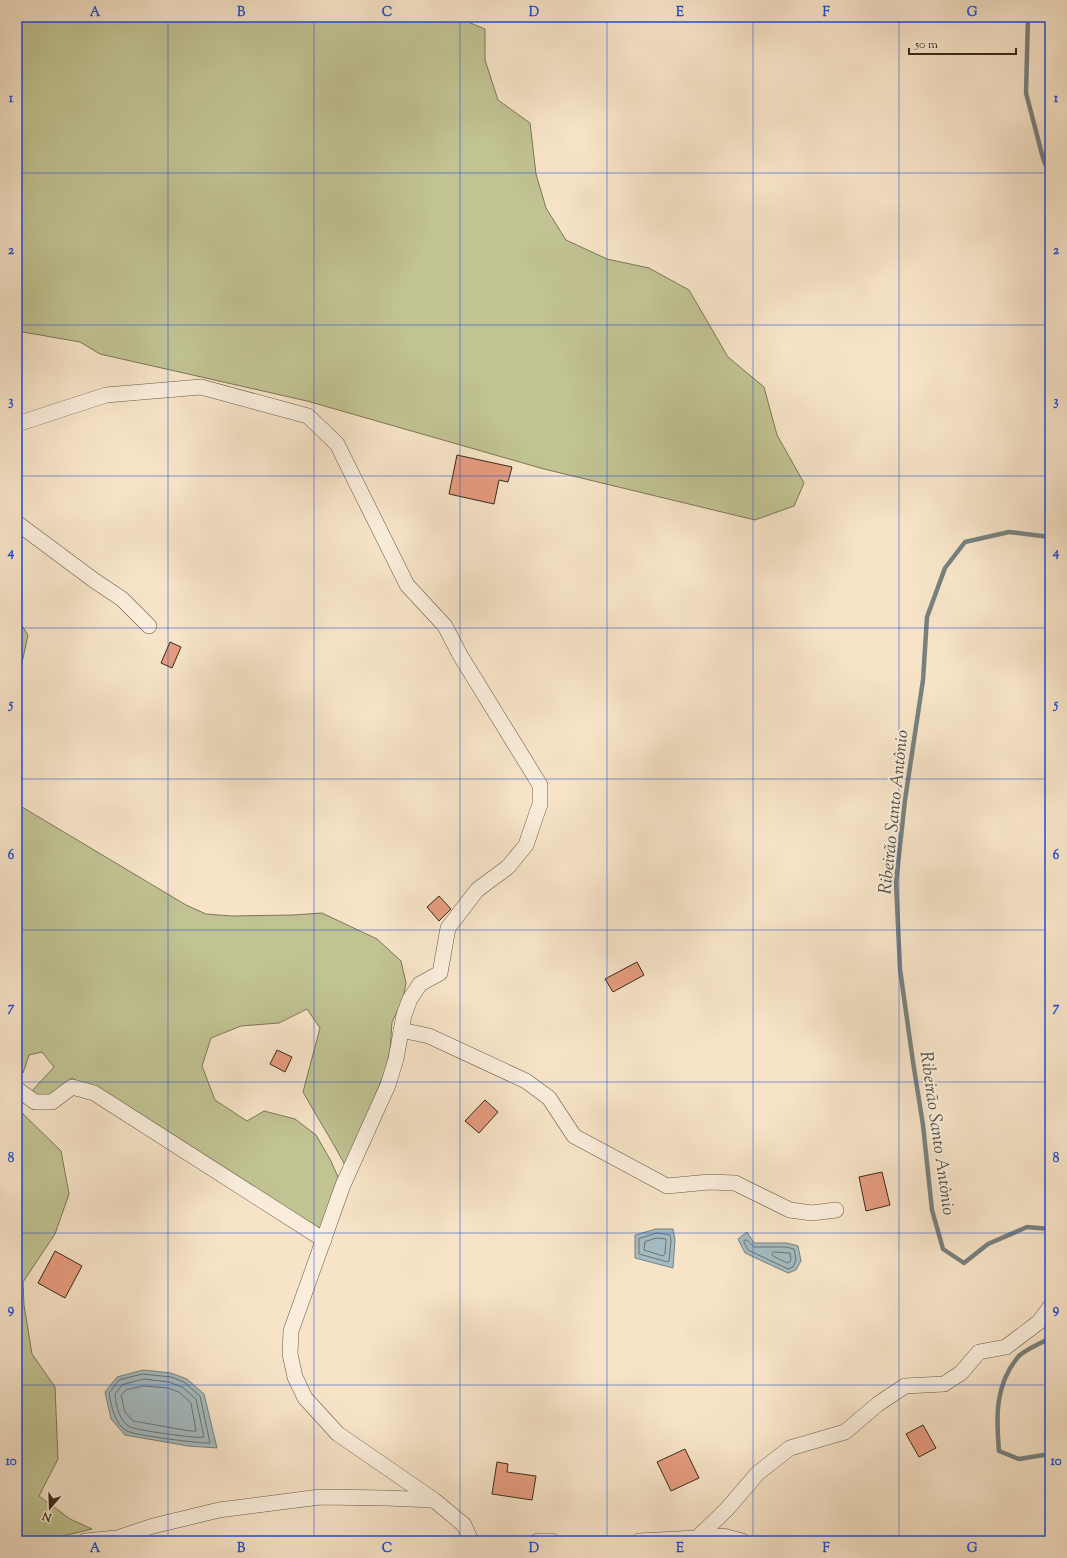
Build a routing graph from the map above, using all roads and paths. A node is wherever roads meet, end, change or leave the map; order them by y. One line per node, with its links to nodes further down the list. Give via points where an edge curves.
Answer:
1 (17, 424): 4 (street, via 106,396 201,387 308,416 337,444 407,585 445,626 540,785 540,804 526,845 508,868 477,890 448,928 440,973 420,984 410,999)
2 (17, 523): 3 (street, via 122,599)
3 (149, 626)
4 (401, 1030): 6 (street, via 429,1036 526,1080 549,1098 574,1136 667,1186 709,1182 735,1183 790,1210 812,1213); 7 (street, via 388,1085 343,1185)
5 (17, 1089): 7 (street, via 35,1102 52,1102 72,1087 94,1093)
6 (836, 1210)
7 (324, 1240): 9 (street, via 291,1331 290,1354 295,1377 305,1398 338,1434)
8 (1050, 1307): 10 (street, via 1039,1322 1006,1346 979,1352 961,1373 944,1384 905,1386 878,1404 845,1432 790,1448 758,1473 727,1509)
9 (434, 1500): 11 (street, via 320,1497 219,1510 153,1526 117,1538); 12 (street, via 464,1525)
10 (697, 1538): 15 (street); 16 (street, via 723,1536)
11 (85, 1541)
12 (471, 1541)
13 (538, 1541): 14 (street)
14 (552, 1541)
15 (639, 1541)
16 (742, 1541)

